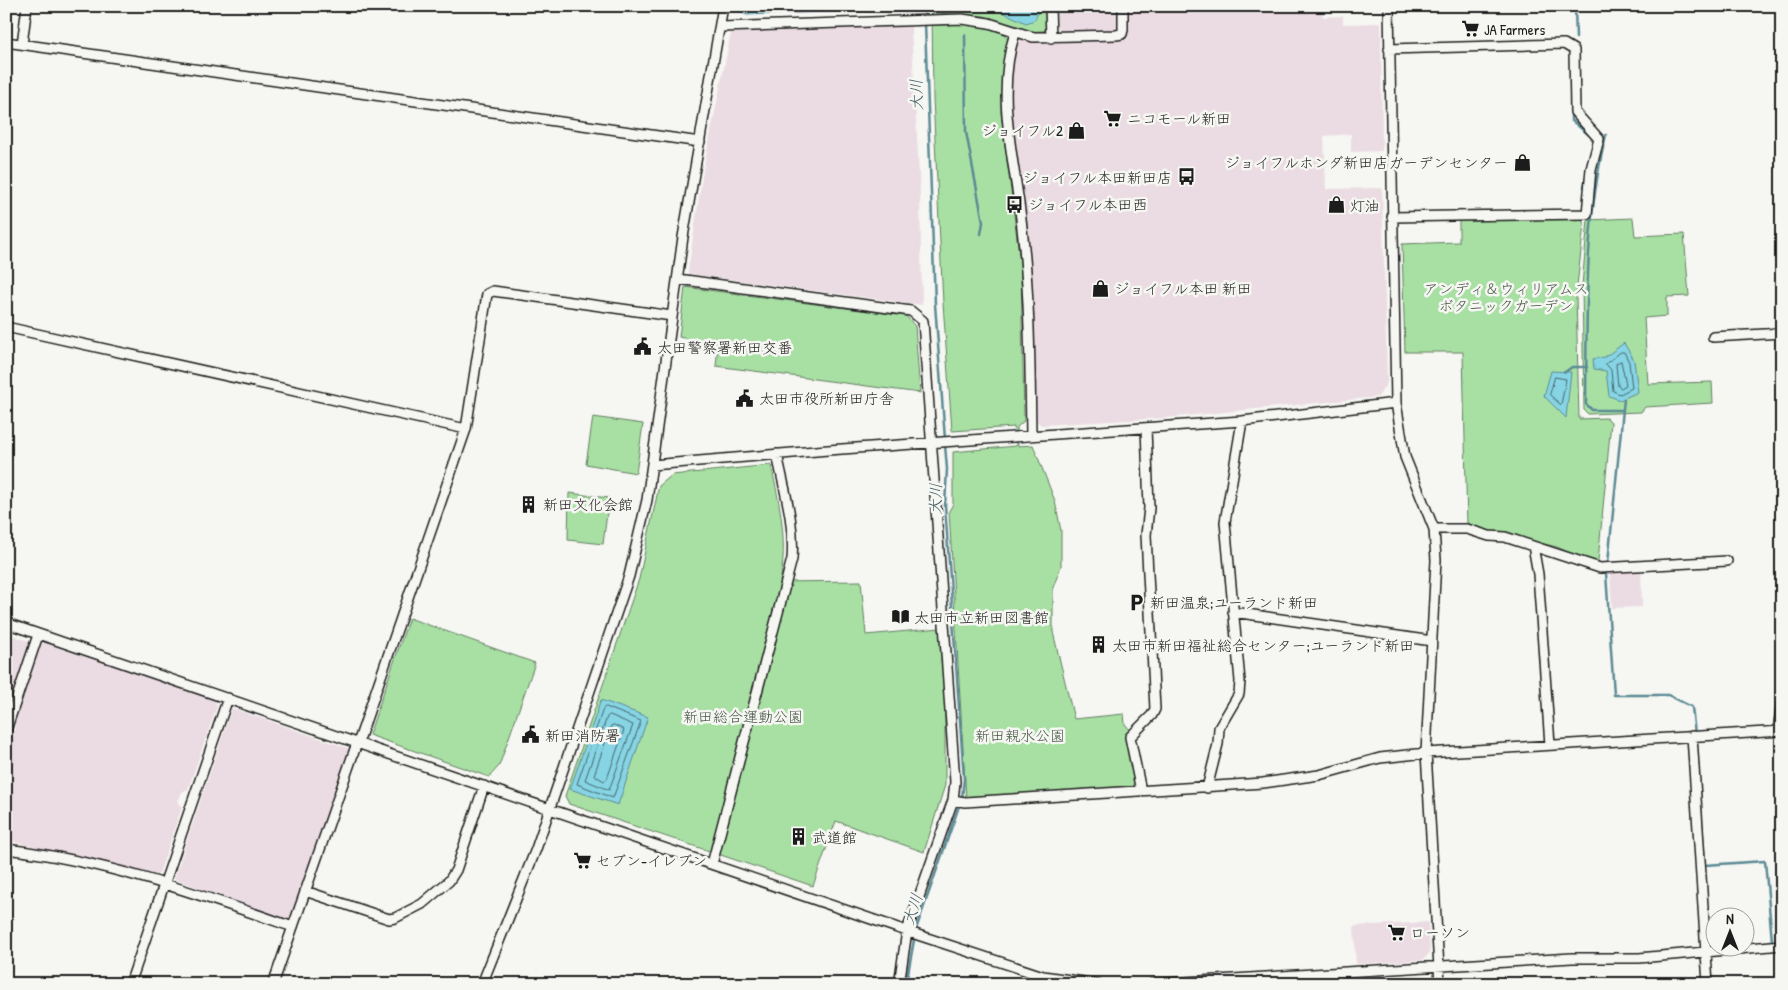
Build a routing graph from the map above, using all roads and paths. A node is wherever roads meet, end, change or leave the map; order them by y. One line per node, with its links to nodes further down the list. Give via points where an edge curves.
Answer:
1 (27, 6): 10 (street)
2 (723, 6): 6 (street)
3 (1050, 6): 8 (street)
4 (1123, 6): 8 (street, via 1122,34)
5 (1389, 6): 11 (street)
6 (721, 27): 7 (street, via 933,19 975,20); 12 (street)
7 (1015, 33): 8 (street); 23 (street, via 1008,67 1007,110 1022,228)
8 (1051, 38)
9 (6, 42): 10 (street)
10 (22, 44): 12 (street)
11 (1389, 49): 13 (street); 13 (street, via 1570,46 1574,50 1575,112 1599,139 1591,169 1587,214)
12 (700, 142): 14 (street)
13 (1392, 217): 19 (street)
14 (678, 279): 15 (street); 24 (street, via 911,311 921,317)
15 (672, 316): 22 (street, via 489,292); 26 (street)
16 (6, 327): 22 (street)
17 (1782, 333): 18 (street)
18 (1713, 337)
19 (1396, 403): 20 (street); 27 (street, via 1405,456)
20 (1242, 421): 21 (street); 30 (street, via 1225,522)
21 (1146, 428): 23 (street); 44 (street, via 1149,508 1146,535 1155,709 1130,737)
22 (466, 429): 39 (street)
23 (1031, 436): 24 (street)
24 (936, 442): 25 (street); 45 (street, via 954,756)
25 (777, 454): 26 (street); 48 (street, via 791,524 792,559)
26 (652, 465): 46 (street, via 630,576)
27 (1434, 529): 28 (street, via 1467,529); 33 (street, via 1436,560)
28 (1533, 546): 29 (street, via 1600,568); 40 (street, via 1538,574)
29 (1727, 560)
30 (1233, 612): 33 (street); 43 (street, via 1240,688 1219,728)
31 (6, 623): 32 (street)
32 (38, 635): 34 (street); 36 (street)
33 (1432, 641): 41 (street)
34 (228, 698): 39 (street); 49 (street)
35 (1782, 701): 37 (street)
36 (6, 730)
37 (1780, 731): 38 (street)
38 (1692, 736): 40 (street); 54 (street)
39 (358, 743): 42 (street); 50 (street)
40 (1550, 745): 41 (street)
41 (1426, 753): 43 (street, via 1380,758 1294,779); 55 (street)
42 (484, 786): 46 (street); 50 (street, via 456,870 443,888 422,904 389,919)
43 (1207, 788): 44 (street)
44 (1141, 791): 45 (street, via 965,802)
45 (952, 800): 52 (street)
46 (550, 809): 48 (street); 58 (street)
47 (6, 849): 49 (street, via 75,860)
48 (712, 864): 52 (street)
49 (166, 883): 51 (street); 56 (street)
50 (305, 891): 51 (street)
51 (293, 927): 57 (street)
52 (914, 933): 59 (street); 60 (street, via 1043,976)
53 (1782, 945): 54 (street)
54 (1703, 954): 55 (street); 63 (street)
55 (1439, 966): 61 (street); 62 (street)
56 (130, 984)
57 (273, 984)
58 (482, 984)
59 (899, 984)
60 (1098, 984)
61 (1152, 984)
62 (1440, 984)
63 (1708, 984)

